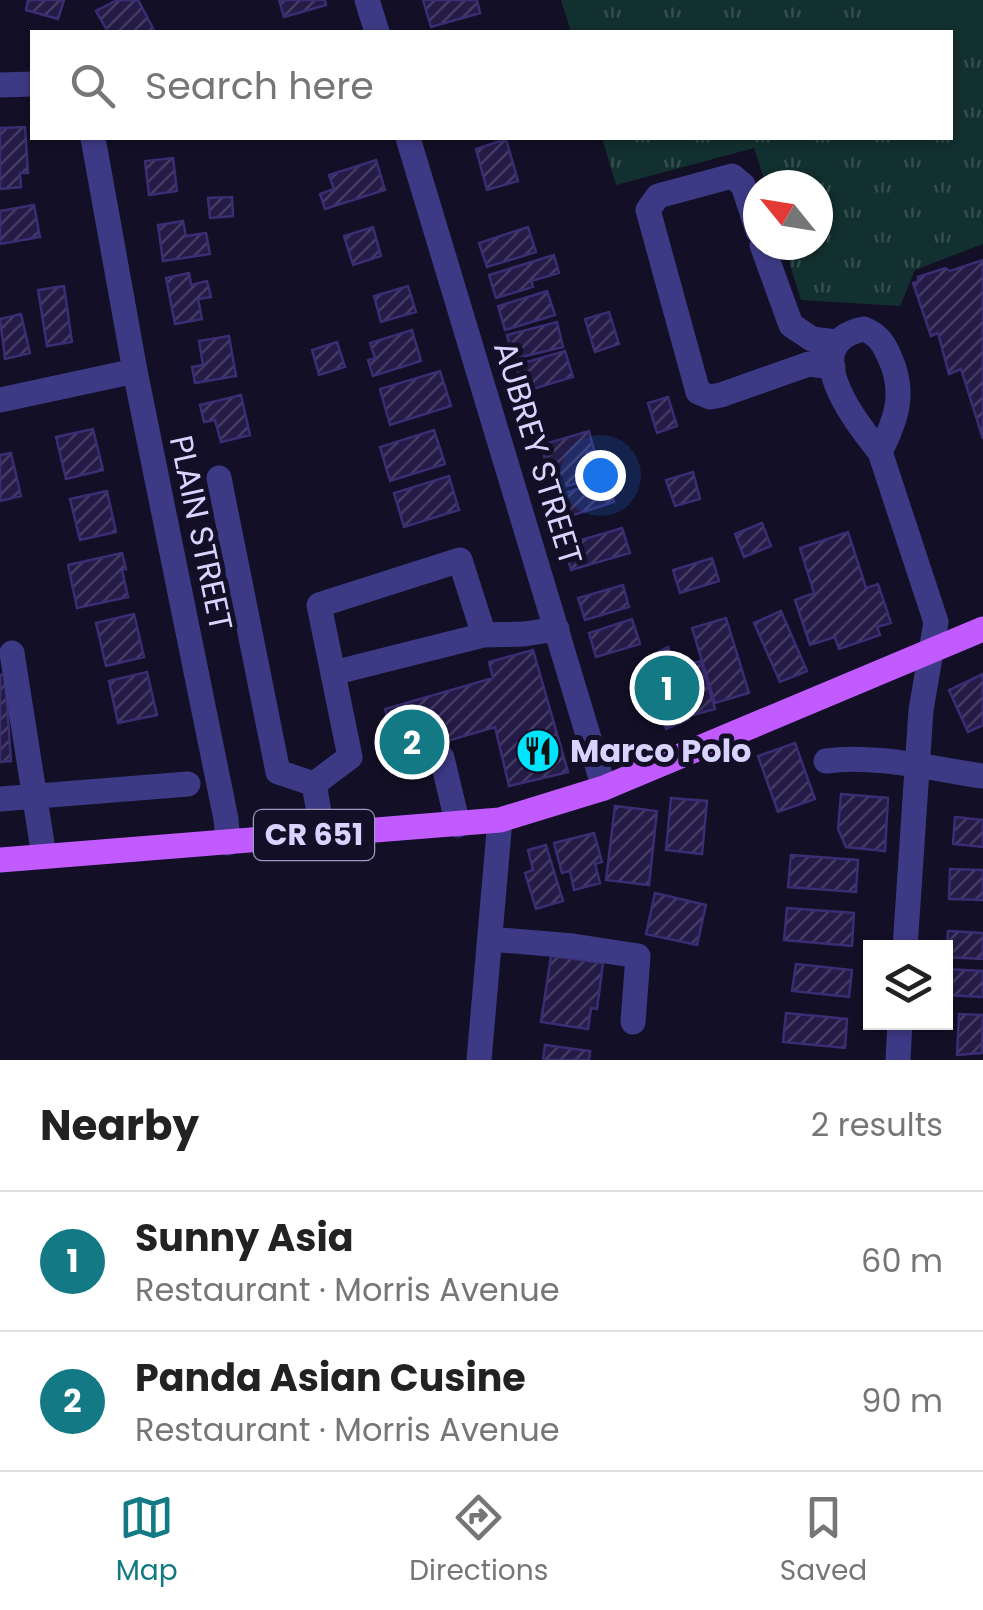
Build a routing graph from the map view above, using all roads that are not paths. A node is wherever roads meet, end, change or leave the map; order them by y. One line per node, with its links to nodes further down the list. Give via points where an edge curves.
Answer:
1 (367, 0): 2 (street)
2 (376, 30)
3 (0, 84): 4 (street)
4 (30, 84)
5 (93, 140): 10 (street, PLAIN STREET)
6 (409, 140): 14 (street, AUBREY STREET)
7 (743, 185): 9 (street, via 732,176 658,196 648,210 698,392 721,395)
8 (767, 260): 9 (street, via 791,325)
9 (835, 355): 12 (street, via 843,404); 12 (street, via 853,332 864,330 883,343 899,384 898,412)
10 (135, 372): 11 (street); 32 (street, PLAIN STREET)
11 (0, 400)
12 (880, 452): 17 (street, via 936,622)
13 (219, 478): 25 (street, via 278,772)
14 (557, 628): 16 (street); 26 (street, AUBREY STREET)
15 (983, 629): 17 (main road, CR 651)
16 (484, 635): 19 (street); 19 (street, via 460,560 320,605)
17 (931, 650): 22 (street); 26 (main road, CR 651)
18 (12, 652): 27 (street)
19 (333, 673): 25 (street, via 350,757)
20 (442, 758): 30 (street)
21 (826, 761): 22 (street, via 868,757)
22 (917, 767): 23 (street); 36 (street)
23 (983, 776)
24 (188, 784): 27 (street)
25 (314, 784): 31 (street)
26 (604, 788): 29 (main road, CR 651)
27 (34, 796): 28 (street); 33 (street)
28 (0, 799)
29 (500, 820): 30 (main road, CR 651); 35 (street)
30 (458, 825): 31 (main road, CR 651)
31 (324, 834): 32 (main road, CR 651)
32 (228, 843): 33 (main road, CR 651)
33 (44, 856): 34 (main road, CR 651)
34 (0, 860)
35 (490, 939): 37 (street, via 638,956); 39 (street)
36 (906, 940)
37 (632, 1022)
38 (900, 1030): 40 (street)
39 (479, 1060)
40 (898, 1060)

